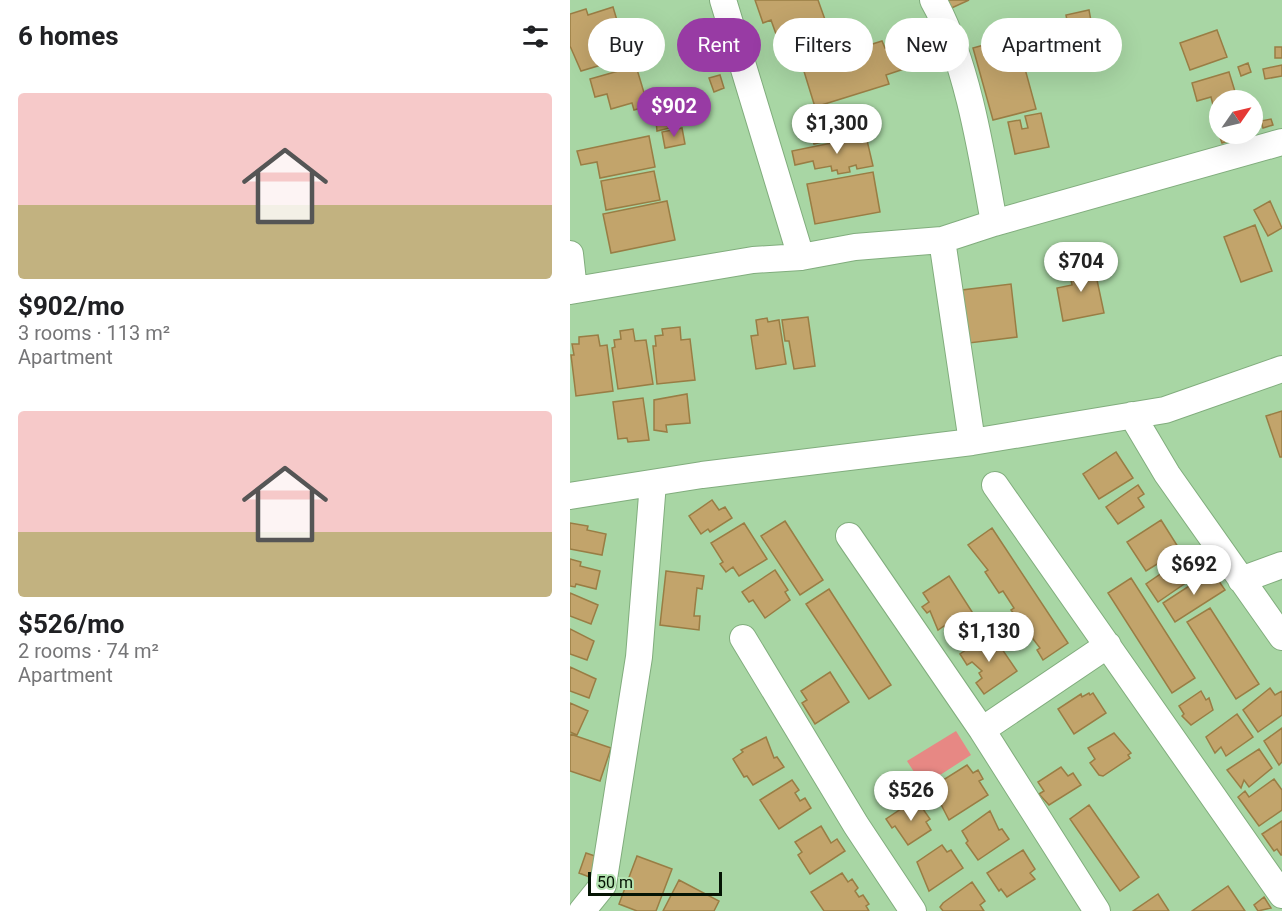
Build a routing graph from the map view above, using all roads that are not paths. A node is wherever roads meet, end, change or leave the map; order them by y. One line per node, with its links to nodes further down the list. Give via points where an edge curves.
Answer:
1 (723, 0): 7 (street)
2 (933, 0): 4 (street, via 960,70 981,146)
3 (1282, 142): 4 (street)
4 (994, 223): 5 (street)
5 (942, 240): 7 (street, via 855,247); 11 (street)
6 (570, 254): 8 (street)
7 (801, 257): 8 (street, via 753,260)
8 (572, 291)
9 (1282, 369): 10 (street, via 1165,410)
10 (1132, 415): 11 (street); 17 (street, via 1167,474)
11 (972, 442): 12 (street)
12 (653, 483): 14 (street); 23 (street, via 639,657 603,885)
13 (995, 485): 20 (street)
14 (570, 496)
15 (849, 536): 21 (street)
16 (1282, 565): 17 (street)
17 (1241, 580): 18 (street)
18 (1282, 637)
19 (742, 638): 24 (street, via 856,825)
20 (1108, 645): 21 (street); 22 (street)
21 (982, 730): 25 (street)
22 (1282, 895)
23 (582, 911)
24 (914, 911)
25 (1097, 911)

